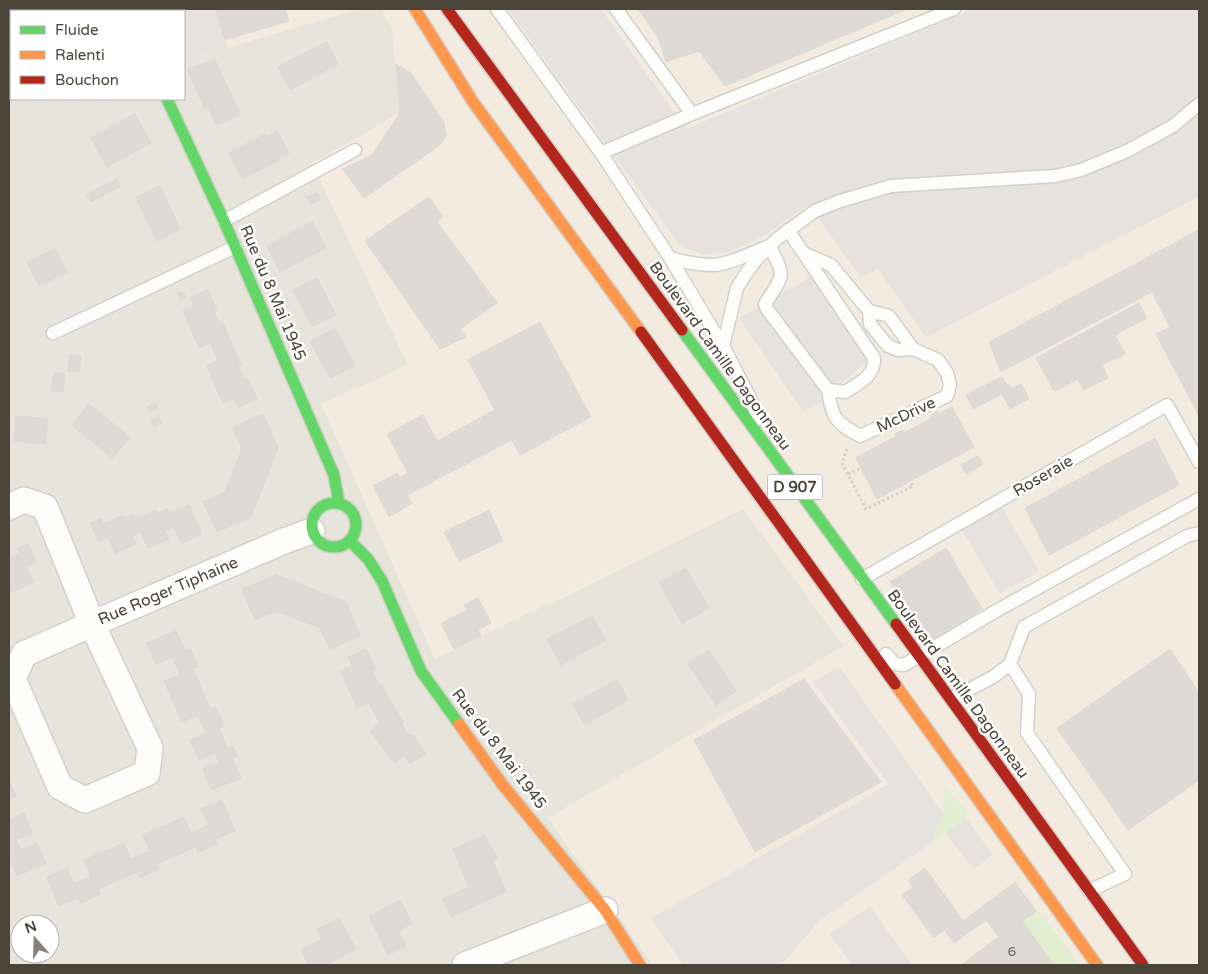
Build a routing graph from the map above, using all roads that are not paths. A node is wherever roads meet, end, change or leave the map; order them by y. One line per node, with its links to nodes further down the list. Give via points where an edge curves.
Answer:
1 (415, 9): 30 (main road, D 907, via 473,102)
2 (448, 9): 23 (main road, Boulevard Camille Dagonneau / D 907)
3 (497, 9): 10 (lane)
4 (616, 9): 8 (lane)
5 (954, 9): 8 (lane)
6 (167, 100): 11 (main road, Rue du 8 Mai 1945)
7 (1199, 104): 12 (lane, via 1173,126 1127,151 1081,170 1055,176 891,186 815,211)
8 (692, 114): 10 (lane)
9 (355, 150): 11 (lane)
10 (601, 153): 16 (lane)
11 (224, 221): 14 (main road, Rue du 8 Mai 1945)
12 (788, 230): 13 (lane); 15 (lane)
13 (769, 246): 16 (lane, via 716,265); 19 (lane, via 737,288); 21 (lane, via 782,277 765,304 767,309)
14 (236, 247): 18 (lane); 25 (main road, Rue du 8 Mai 1945, via 334,474)
15 (803, 253): 17 (lane, McDrive, via 831,265); 21 (lane, via 874,358 875,365 864,379 845,392)
16 (670, 258): 19 (lane)
17 (869, 311): 20 (lane, McDrive, via 889,316); 20 (lane, McDrive, via 870,324 888,346 898,350)
18 (53, 333)
19 (723, 346): 23 (lane)
20 (913, 349): 21 (lane, McDrive, via 938,360 950,384 946,396 860,436 841,425 831,411)
21 (828, 390)
22 (1199, 462): 31 (lane, Roseraie, via 1167,405)
23 (779, 464): 31 (main road, Boulevard Camille Dagonneau / D 907)
24 (1199, 499): 33 (lane)
25 (339, 503): 27 (main road, via 324,505 318,510 313,516); 29 (main road, via 354,516 356,529)
26 (9, 507): 32 (street, Rue Roger Tiphaine, via 24,500 45,507)
27 (312, 531): 29 (main road, via 320,542 332,547); 32 (street, Rue Roger Tiphaine)
28 (1199, 533): 34 (lane, via 1187,536 1024,627)
29 (350, 540): 37 (main road, Rue du 8 Mai 1945, via 382,581 421,671 502,784)
30 (809, 565): 33 (lane, via 832,585 895,664 904,666); 40 (main road, D 907)
31 (862, 579): 33 (main road, Boulevard Camille Dagonneau / D 907)
32 (92, 624): 32 (street, via 24,654 13,679 60,787 85,800 147,773 150,748)
33 (920, 656): 35 (main road, Boulevard Camille Dagonneau / D 907)
34 (1010, 664): 35 (lane, via 993,677); 36 (lane, via 1029,694 1027,733 1124,874)
35 (951, 699): 36 (main road, Boulevard Camille Dagonneau / D 907)
36 (1089, 891): 41 (main road, Boulevard Camille Dagonneau / D 907)
37 (605, 910): 38 (street); 39 (main road, Rue du 8 Mai 1945)
38 (465, 965)
39 (640, 965)
40 (1097, 965)
41 (1143, 965)

